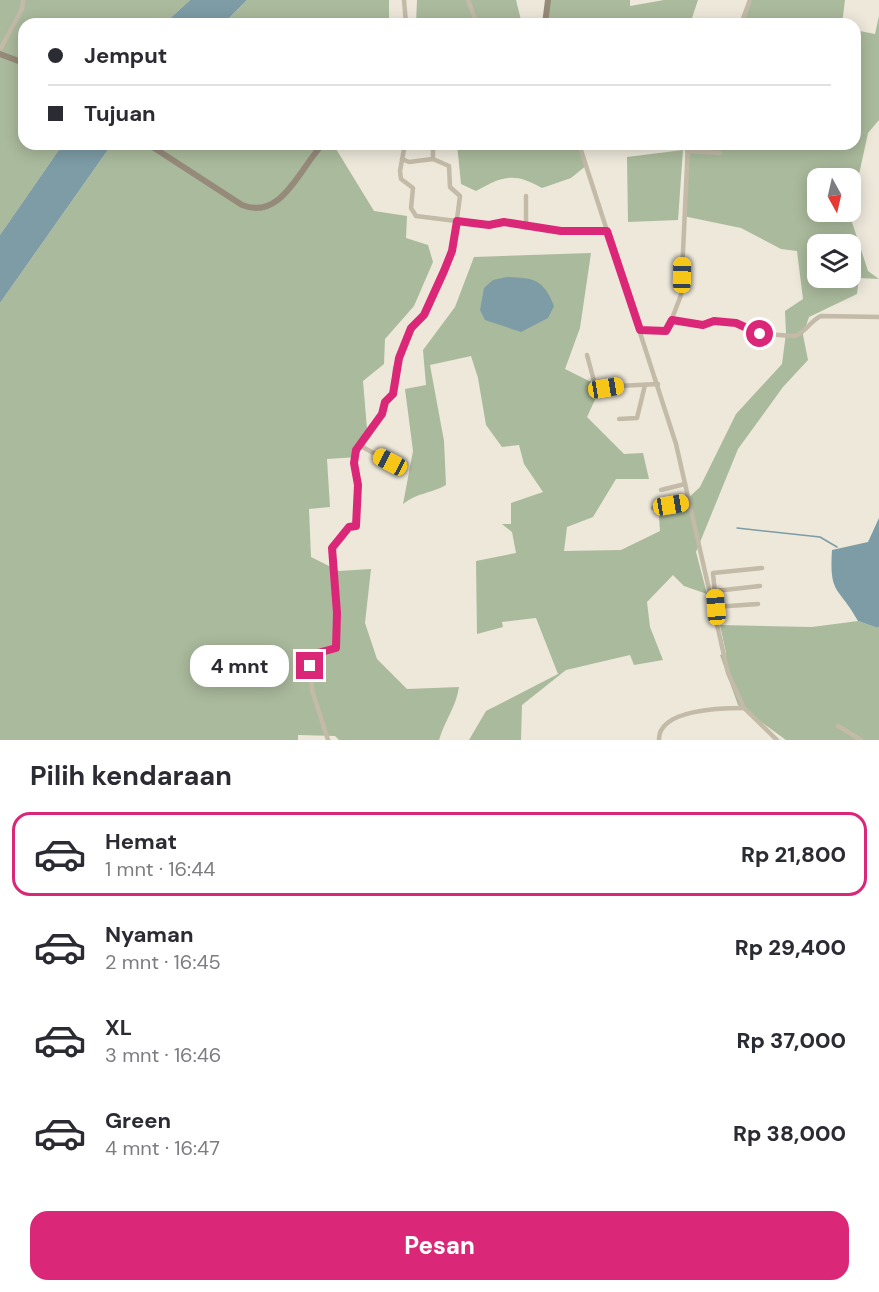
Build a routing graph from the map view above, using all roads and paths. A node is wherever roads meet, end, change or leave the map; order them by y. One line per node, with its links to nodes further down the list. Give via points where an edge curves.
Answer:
1 (23, 0): 10 (street)
2 (404, 0): 6 (street)
3 (468, 0): 7 (street)
4 (548, 0): 8 (main road)
5 (750, 0): 9 (street)
6 (406, 18)
7 (475, 18)
8 (546, 18)
9 (743, 18)
10 (0, 52): 11 (main road)
11 (18, 60)
12 (157, 150): 13 (main road, via 242,205 259,209 279,201)
13 (317, 150)
14 (404, 150): 19 (street)
15 (432, 150): 20 (street)
16 (581, 150): 24 (street)
17 (687, 151): 18 (street); 26 (street, via 681,295)
18 (720, 153)
19 (402, 159): 20 (street); 22 (street, via 401,179 413,188 412,213)
20 (433, 159): 22 (street, via 449,166 450,187 460,196)
21 (526, 196): 23 (street)
22 (457, 221): 23 (street, via 489,225 504,222); 32 (street, via 444,271 424,315 411,328 399,358 393,394)
23 (526, 228): 24 (street)
24 (607, 231): 27 (street)
25 (879, 317): 26 (street, via 821,316 795,336 760,334 736,323 714,321 703,325)
26 (672, 320): 27 (street, via 666,331)
27 (640, 330): 29 (street)
28 (586, 354): 30 (street, via 598,387)
29 (658, 384): 30 (street); 34 (street)
30 (645, 385): 31 (street, via 637,418)
31 (619, 419)
32 (358, 445): 33 (street); 46 (street, via 354,457 358,485 356,526 349,527 332,548 336,648 314,654 310,666 312,690)
33 (390, 462)
34 (685, 484): 35 (street); 36 (street)
35 (661, 490)
36 (689, 502): 37 (street); 42 (street)
37 (653, 508)
38 (762, 568): 40 (street, via 713,573)
39 (760, 586): 40 (street)
40 (715, 591): 42 (street)
41 (758, 604): 42 (street)
42 (715, 607): 43 (street, via 728,673)
43 (744, 708): 45 (street); 47 (street, via 699,710 664,724)
44 (838, 726): 49 (street)
45 (769, 738): 48 (street)
46 (328, 740)
47 (659, 740)
48 (777, 740)
49 (861, 740)

